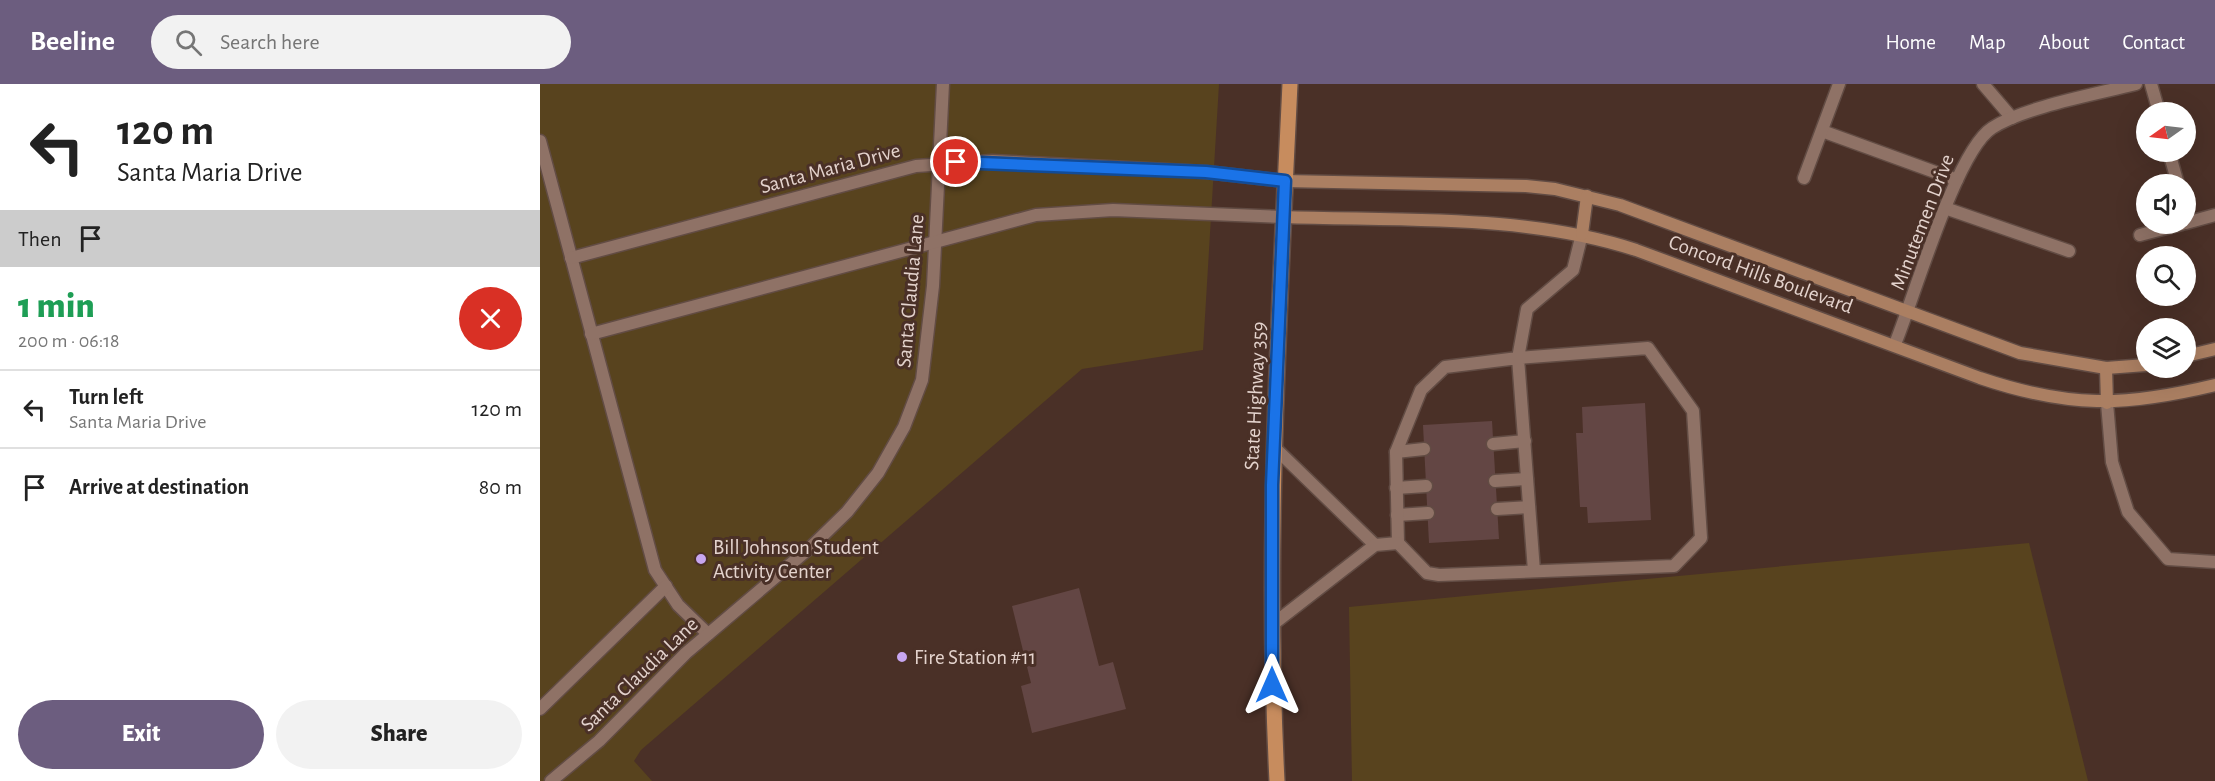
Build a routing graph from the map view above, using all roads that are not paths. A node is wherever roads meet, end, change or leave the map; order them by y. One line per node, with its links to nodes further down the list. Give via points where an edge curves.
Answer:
1 (943, 84): 11 (street, Santa Claudia Lane)
2 (1290, 84): 14 (main road, State Highway 359)
3 (1839, 84): 9 (street)
4 (1983, 84): 8 (street)
5 (2136, 84): 8 (street, Minutemen Drive)
6 (2151, 84): 7 (street)
7 (2156, 102)
8 (2012, 118): 13 (street, Minutemen Drive, via 1980,138)
9 (1822, 131): 12 (street); 13 (street)
10 (540, 141): 25 (street)
11 (938, 164): 14 (street, Santa Maria Drive, via 992,161 1206,172); 23 (street, Santa Claudia Lane); 25 (street, Santa Maria Drive, via 883,173)
12 (1804, 178)
13 (1958, 180): 16 (street, Minutemen Drive)
14 (1285, 181): 15 (street, Concord Hills Boulevard, via 1526,186); 18 (main road, State Highway 359)
15 (1587, 196): 20 (street); 26 (street, Concord Hills Boulevard)
16 (1945, 208): 24 (street); 26 (street, Minutemen Drive)
17 (2215, 215): 19 (street)
18 (1284, 217): 20 (street, Concord Hills Boulevard, via 1537,226); 23 (street, via 1068,211 1036,215); 38 (main road, State Highway 359)
19 (2196, 218)
20 (1582, 234): 28 (street, Concord Hills Boulevard); 31 (street, via 1573,270 1527,309)
21 (2143, 234): 22 (street)
22 (2140, 235)
23 (934, 242): 27 (street); 55 (street, Santa Claudia Lane, via 922,380 904,427 878,473 847,512 812,546)
24 (2069, 251)
25 (571, 258): 27 (street)
26 (1908, 313): 28 (street, Minutemen Drive); 33 (street, Concord Hills Boulevard, via 2020,353)
27 (591, 334): 53 (street, via 655,570)
28 (1895, 344): 35 (street, Concord Hills Boulevard, via 2020,392)
29 (2215, 349): 30 (street)
30 (2196, 354)
31 (1518, 358): 36 (street); 40 (street, via 1444,367 1420,390); 52 (street, via 1648,348 1693,411 1701,538 1695,545 1674,566)
32 (2136, 366): 33 (street, Concord Hills Boulevard)
33 (2106, 368): 35 (street)
34 (2215, 384): 35 (street, Concord Hills Boulevard, via 2137,401)
35 (2107, 403): 51 (street, via 2112,462 2128,512 2168,559)
36 (1525, 441): 37 (street); 41 (street)
37 (1493, 444)
38 (1274, 447): 50 (street); 54 (main road, State Highway 359)
39 (1424, 449): 40 (street)
40 (1396, 452): 44 (street)
41 (1527, 479): 42 (street); 45 (street)
42 (1495, 481)
43 (1426, 486): 44 (street)
44 (1396, 488): 48 (street)
45 (1529, 507): 46 (street); 52 (street)
46 (1497, 509)
47 (1428, 513): 48 (street)
48 (1397, 515): 49 (street)
49 (1398, 543): 50 (street); 52 (street, via 1427,573)
50 (1375, 545): 54 (street)
51 (2215, 562)
52 (1534, 571)
53 (666, 586): 55 (street, via 678,605); 56 (street)
54 (1272, 625): 58 (main road, State Highway 359)
55 (708, 634): 57 (street, Santa Claudia Lane, via 599,741)
56 (540, 709)
57 (551, 781)
58 (1277, 781)

